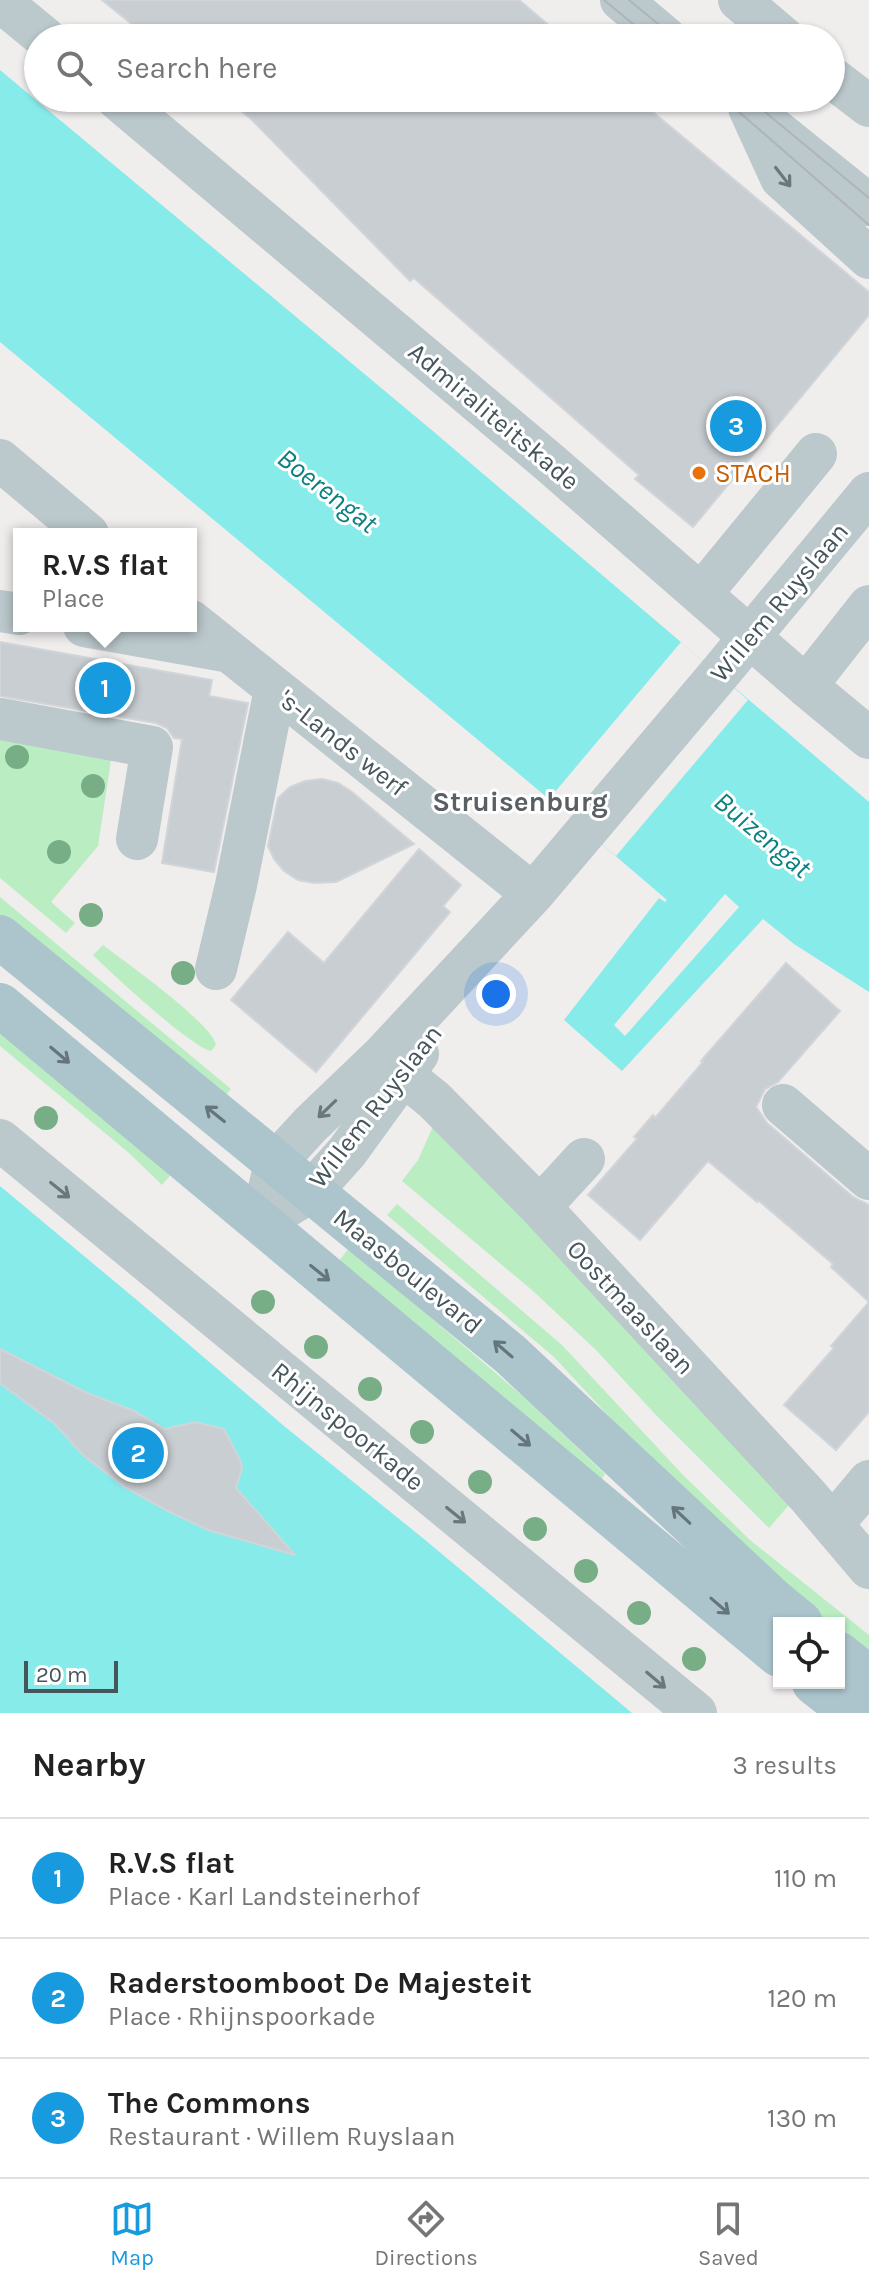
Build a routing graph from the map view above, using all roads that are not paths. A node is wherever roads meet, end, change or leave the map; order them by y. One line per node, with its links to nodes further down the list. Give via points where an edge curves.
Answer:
1 (621, 0): 5 (street)
2 (739, 0): 6 (street)
3 (0, 1): 4 (street)
4 (28, 24)
5 (649, 24)
6 (767, 24)
7 (845, 88): 8 (street)
8 (869, 106)
9 (133, 112): 18 (street, Admiraliteitskade)
10 (748, 112): 13 (street, one-way to 13, via 781,178)
11 (754, 112): 12 (street)
12 (869, 205)
13 (869, 258)
14 (816, 454): 18 (street)
15 (0, 460): 17 (street)
16 (869, 493): 22 (street, Willem Ruyslaan)
17 (81, 528)
18 (701, 594): 22 (street, Admiraliteitskade)
19 (869, 606): 24 (street)
20 (197, 626): 23 (street, 's-Lands werf)
21 (118, 632): 23 (street)
22 (750, 636): 24 (street, Admiraliteitskade); 29 (street, Willem Ruyslaan)
23 (227, 651): 25 (street, 's-Lands werf)
24 (806, 686): 27 (street, Admiraliteitskade)
25 (275, 689): 29 (street, 's-Lands werf); 31 (street)
26 (0, 719): 28 (street, via 152,747)
27 (869, 738)
28 (137, 839)
29 (533, 894): 33 (street, Willem Ruyslaan)
30 (0, 937): 37 (main road, Maasboulevard, one-way to 30)
31 (216, 969)
32 (0, 1005): 41 (main road, one-way to 41)
33 (392, 1066): 37 (street, Willem Ruyslaan, one-way to 37, via 311,1124); 39 (street, Willem Ruyslaan, via 347,1152); 40 (street, Oostmaaslaan, via 434,1100)
34 (783, 1105): 38 (street)
35 (0, 1140): 50 (street, Rhijnspoorkade, one-way to 50)
36 (584, 1159): 40 (street)
37 (275, 1163): 39 (main road, Maasboulevard); 41 (street, Willem Ruyslaan)
38 (869, 1179)
39 (311, 1192): 41 (street, Willem Ruyslaan); 45 (main road, Maasboulevard, one-way to 39, via 510,1354)
40 (540, 1207): 43 (street, Oostmaaslaan)
41 (261, 1223): 46 (main road, one-way to 46)
42 (869, 1481): 43 (street)
43 (833, 1524): 44 (street, Oostmaaslaan)
44 (869, 1568)
45 (794, 1617)
46 (773, 1650)
47 (845, 1659): 48 (main road)
48 (869, 1678)
49 (822, 1689): 51 (main road)
50 (696, 1713)
51 (852, 1713)

